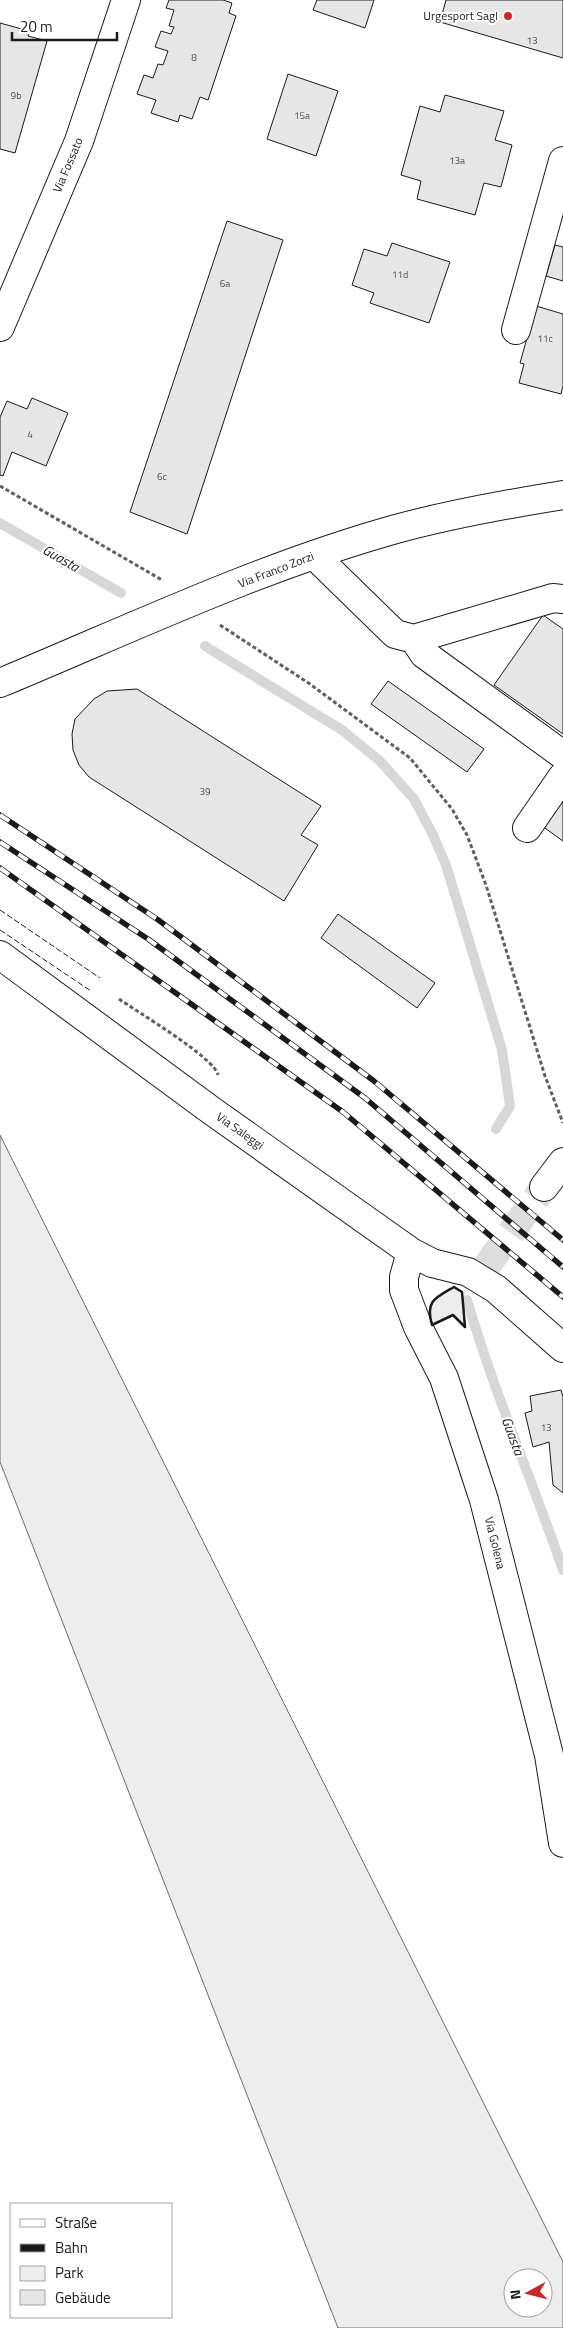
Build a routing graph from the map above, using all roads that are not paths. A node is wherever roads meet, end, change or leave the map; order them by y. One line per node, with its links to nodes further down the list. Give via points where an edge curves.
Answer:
1 (126, 0): 3 (street, Via Fossato, via 79,141)
2 (563, 161): 4 (street)
3 (0, 327)
4 (516, 330)
5 (563, 495): 6 (street, Via Franco Zorzi, via 464,512)
6 (314, 555): 8 (street, via 395,634); 9 (street, Via Franco Zorzi)
7 (563, 599): 8 (street, via 553,598)
8 (414, 639): 10 (street, via 424,654)
9 (0, 683)
10 (563, 755)
11 (563, 776): 12 (street)
12 (527, 828)
13 (0, 955): 16 (street, Via Saleggi)
14 (563, 1162): 15 (street)
15 (544, 1187)
16 (411, 1252): 17 (street, Via Saleggi, via 432,1263 483,1273 496,1289); 18 (street, Via Golena, via 404,1290 418,1327 444,1378 484,1500 548,1755)
17 (563, 1348)
18 (563, 1843)

